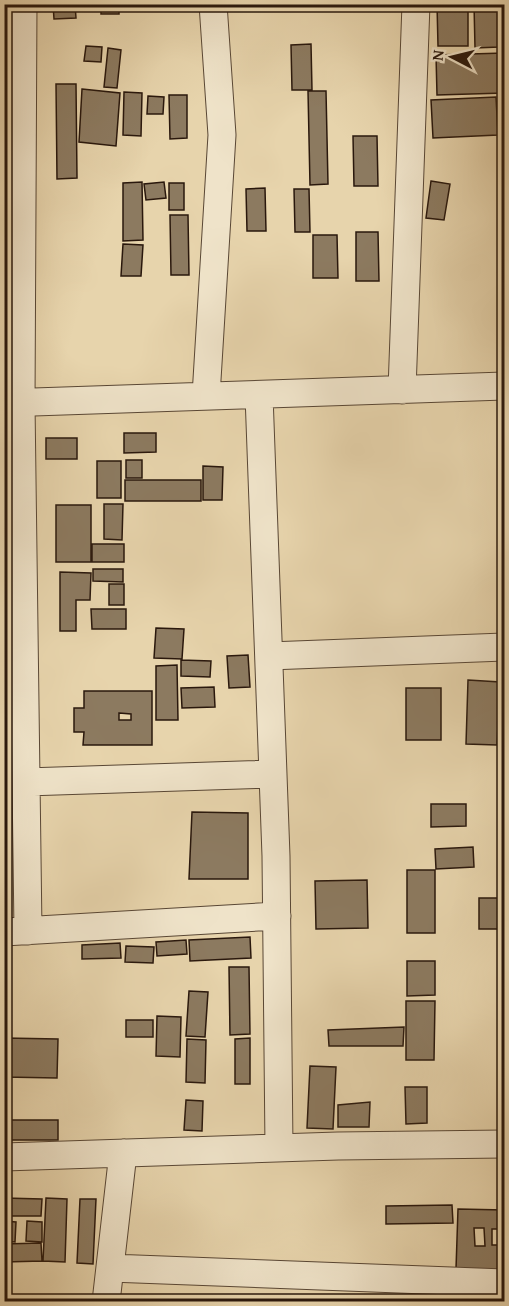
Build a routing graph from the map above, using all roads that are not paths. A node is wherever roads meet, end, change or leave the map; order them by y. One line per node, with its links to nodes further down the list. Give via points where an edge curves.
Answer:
1 (23, 4): 4 (street)
2 (213, 4): 8 (street, via 222,135)
3 (416, 4): 6 (street)
4 (13, 190): 9 (street)
5 (504, 386): 6 (street)
6 (402, 390): 7 (street)
7 (259, 395): 8 (street); 11 (street)
8 (206, 396): 9 (street)
9 (13, 403): 13 (street)
10 (504, 647): 11 (street)
11 (268, 656): 12 (street)
12 (273, 774): 13 (street); 14 (street)
13 (26, 782): 15 (street)
14 (277, 916): 15 (street); 17 (street)
15 (16, 931)
16 (504, 1144): 17 (street)
17 (279, 1148): 18 (street)
18 (123, 1153): 19 (street); 20 (street)
19 (4, 1156)
20 (110, 1268): 21 (street); 22 (street)
21 (504, 1282)
22 (106, 1302)

